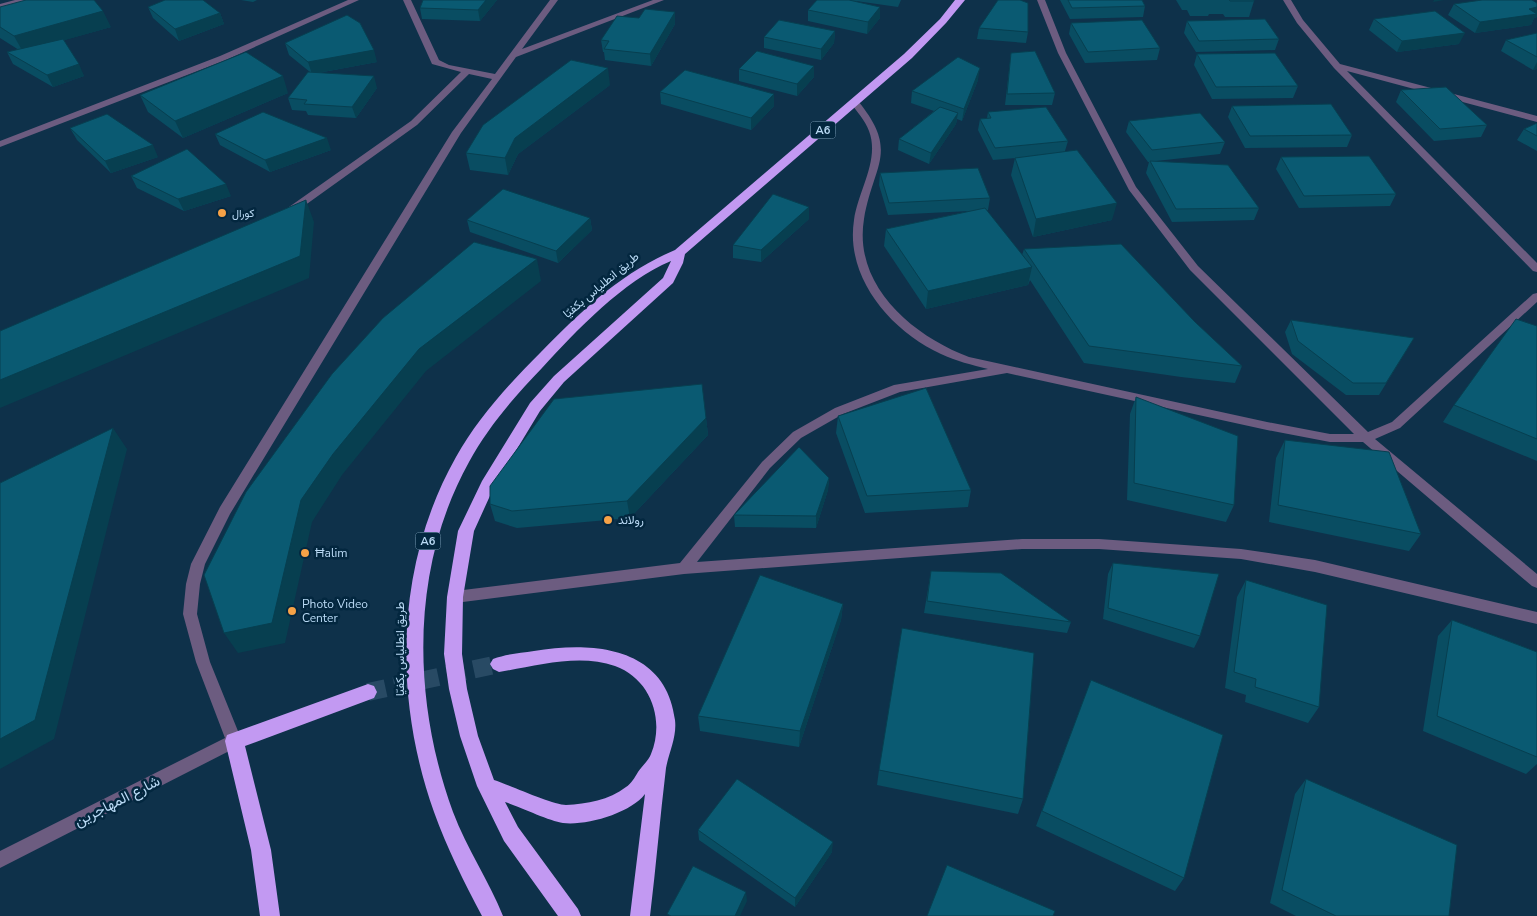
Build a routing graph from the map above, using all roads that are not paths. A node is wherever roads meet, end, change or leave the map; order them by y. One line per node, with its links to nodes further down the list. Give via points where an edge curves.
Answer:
1 (23, 0): 9 (street)
2 (355, 0): 16 (street, via 223,58)
3 (407, 0): 12 (street, via 433,60)
4 (554, 0): 10 (street)
5 (660, 0): 10 (street)
6 (960, 0): 14 (highway, A6, via 908,56)
7 (1041, 0): 22 (street, via 1062,53 1132,188 1194,268)
8 (1287, 0): 11 (street)
9 (0, 7)
10 (514, 55): 13 (street)
11 (1337, 66): 15 (street); 19 (street)
12 (467, 71): 13 (street); 17 (street, via 414,123)
13 (496, 77): 29 (street, via 457,132 204,549 192,584 190,614)
14 (855, 103): 18 (highway, A6); 21 (street, via 869,119 878,144 859,221 861,260 867,278 888,308 911,330 941,350 967,360)
15 (1537, 119)
16 (0, 144)
17 (282, 216)
18 (679, 253): 25 (highway, A6, via 668,280 559,379 535,407 487,485 466,531); 33 (highway, طريق انطلياس بكفيّا / A6, via 652,264 584,318 503,401 453,476 423,559 414,628 418,712 439,800 454,841)
19 (1537, 269)
20 (1537, 296): 22 (street, via 1396,425)
21 (1009, 369): 22 (street, via 1267,426 1330,438); 23 (street, via 898,388 838,411 797,435 766,466)
22 (1366, 438): 24 (street)
23 (684, 568): 25 (street); 26 (street, via 1022,544 1099,544 1231,554 1314,566)
24 (1537, 582)
25 (455, 596): 31 (highway, A6, via 453,654 458,689 469,736)
26 (1537, 618)
27 (498, 664): 30 (highway, via 592,654 615,658 632,666 655,688 664,709 667,726)
28 (368, 692): 29 (highway)
29 (234, 742): 32 (street, شارع المهاجرين); 34 (highway, via 252,806 267,879)
30 (658, 761): 31 (highway, via 634,793 607,808 590,812 563,814); 36 (highway)
31 (487, 786): 35 (highway, A6, via 511,834)
32 (0, 860)
33 (487, 911)
34 (270, 916)
35 (571, 916)
36 (640, 916)

